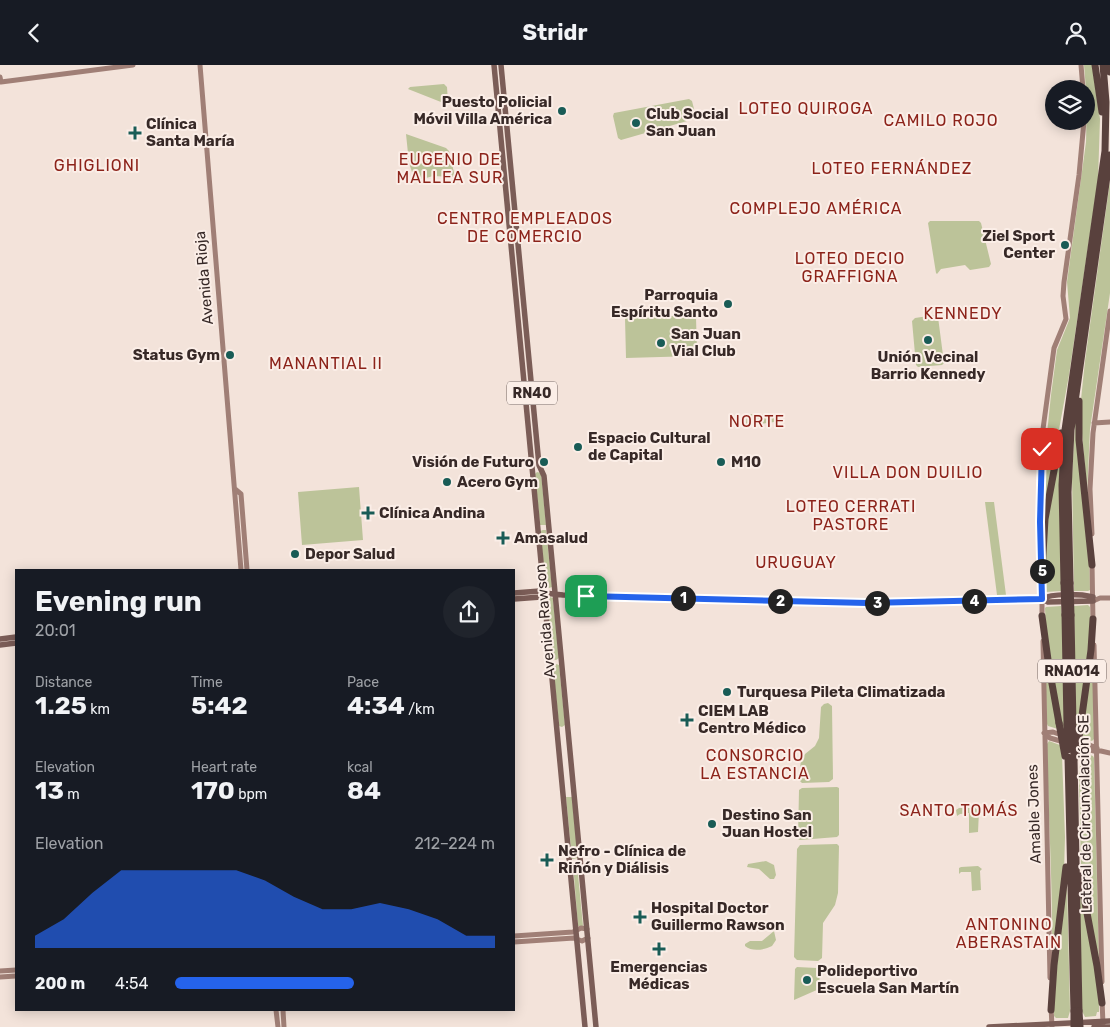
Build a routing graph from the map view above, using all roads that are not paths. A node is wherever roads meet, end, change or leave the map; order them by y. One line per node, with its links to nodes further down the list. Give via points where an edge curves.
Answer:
1 (133, 65): 10 (street)
2 (200, 65): 20 (street, Avenida Rioja)
3 (494, 65): 27 (main road, Avenida Rawson / RN40)
4 (501, 65): 28 (main road, Avenida Rawson / RN40, via 539,465 544,476)
5 (1081, 65): 11 (street)
6 (1095, 65): 14 (highway)
7 (1103, 65): 14 (highway, RNA014)
8 (1109, 65): 9 (highway)
9 (1110, 72)
10 (1, 79)
11 (1082, 80)
12 (1083, 130): 24 (street, Amable Jones, via 1064,282 1066,317 1054,348 1044,426 1040,495)
13 (1110, 155): 14 (highway, RNA014)
14 (1107, 166): 16 (highway, RNA014); 17 (highway, RNA014)
15 (1110, 311): 19 (street, Lateral de Circunvalación SE)
16 (1081, 355): 21 (highway, via 1078,426); 25 (highway, RNA014, via 1072,418)
17 (1070, 394): 24 (highway, via 1046,513); 25 (highway, RNA014, via 1063,467)
18 (1110, 422): 19 (street)
19 (1094, 423): 21 (street, Lateral de Circunvalación SE, via 1090,489)
20 (235, 489): 22 (street, Avenida Rioja); 23 (street, Avenida Rioja, via 241,494)
21 (1092, 565): 32 (street, Lateral de Circunvalación SE)
22 (241, 569)
23 (247, 569)
24 (1042, 571): 31 (street, Amable Jones)
25 (1067, 583): 39 (highway, RNA014, bridge)
26 (515, 593): 27 (main road)
27 (544, 593): 28 (main road); 30 (main road, via 540,597); 46 (main road, Avenida Rawson / RN40)
28 (555, 595): 31 (main road, via 867,603); 47 (main road, Avenida Rawson / RN40)
29 (1110, 598): 32 (street)
30 (515, 599)
31 (1042, 599): 32 (main road, via 1048,602); 33 (street, Amable Jones)
32 (1093, 599): 34 (street, Lateral de Circunvalación SE)
33 (1042, 616): 39 (highway, via 1048,661); 40 (street, Amable Jones)
34 (1093, 619): 39 (highway, via 1089,663); 41 (street, Lateral de Circunvalación SE)
35 (15, 637): 36 (main road)
36 (0, 639)
37 (15, 643): 38 (main road)
38 (0, 645)
39 (1070, 726): 43 (highway, RNA014, bridge); 43 (highway, bridge)
40 (1044, 733): 41 (street); 57 (street, Amable Jones)
41 (1098, 750): 42 (street); 56 (street, Lateral de Circunvalación SE)
42 (1110, 753)
43 (1071, 758): 44 (highway, RNA014); 45 (highway, RNA014)
44 (1070, 831): 57 (highway, via 1054,965); 60 (highway, RNA014)
45 (1076, 839): 56 (highway); 60 (highway, RNA014)
46 (576, 929): 47 (street); 48 (street, via 573,932); 50 (main road, Avenida Rawson / RN40)
47 (587, 929): 49 (main road, Avenida Rawson / RN40)
48 (515, 936)
49 (588, 938): 50 (street); 67 (main road, Avenida Rawson / RN40)
50 (577, 940): 51 (street); 66 (main road, Avenida Rawson / RN40)
51 (515, 942)
52 (15, 970): 53 (street)
53 (0, 971)
54 (15, 976): 55 (street)
55 (0, 977)
56 (1102, 1003): 63 (street, Lateral de Circunvalación SE)
57 (1052, 1010): 62 (street, Amable Jones)
58 (276, 1011): 64 (street)
59 (282, 1011): 65 (street)
60 (1076, 1011): 69 (highway, RNA014, bridge); 70 (highway, RNA014, bridge)
61 (1110, 1021): 63 (main road)
62 (1052, 1025): 63 (main road); 68 (main road)
63 (1104, 1025): 71 (main road); 72 (main road)
64 (278, 1027)
65 (284, 1027)
66 (585, 1027)
67 (596, 1027)
68 (989, 1027)
69 (1074, 1027)
70 (1080, 1027)
71 (1094, 1027)
72 (1110, 1027)

